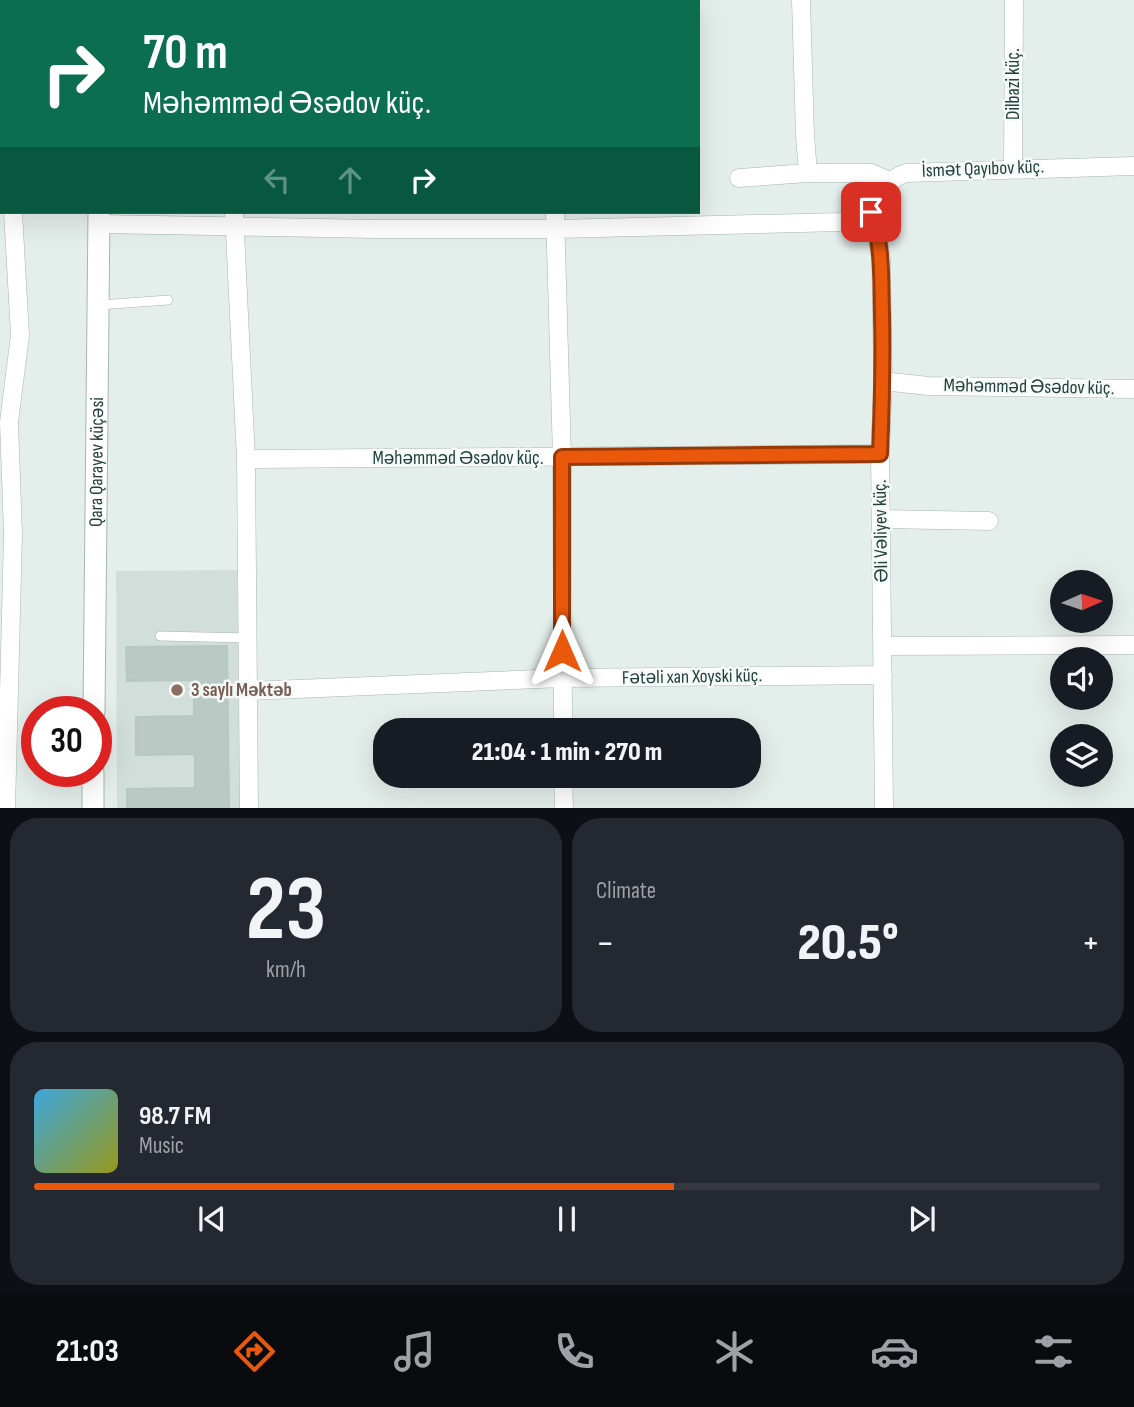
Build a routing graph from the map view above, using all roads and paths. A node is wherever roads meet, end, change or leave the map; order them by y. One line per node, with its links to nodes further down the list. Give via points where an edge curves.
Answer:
1 (801, 0): 5 (street)
2 (1014, 0): 4 (street, Dilbazi küç.)
3 (1134, 166): 4 (street, İsmət Qayıbov küç.)
4 (1013, 168): 7 (street, İsmət Qayıbov küç., via 916,171)
5 (808, 173): 6 (street); 7 (street, via 872,173)
6 (739, 178)
7 (889, 181): 8 (street)
8 (871, 212): 13 (street, via 840,222); 16 (street, Əli Vəliyev küç., via 881,259)
9 (9, 215): 17 (street, via 20,335)
10 (99, 218): 11 (street); 15 (street, Qara Qarayev küçəsi)
11 (234, 219): 12 (street); 21 (street)
12 (375, 220): 13 (street)
13 (555, 220): 20 (street)
14 (168, 300): 15 (lane)
15 (98, 305): 32 (street, Qara Qarayev küçəsi)
16 (883, 381): 18 (street, Məhəmməd Əsədov küç., via 928,386); 19 (street, Əli Vəliyev küç.)
17 (7, 383): 24 (street)
18 (1134, 388)
19 (880, 454): 20 (street, Məhəmməd Əsədov küç.); 22 (street, Əli Vəliyev küç.)
20 (562, 457): 21 (street, Məhəmməd Əsədov küç.); 30 (street)
21 (246, 459): 26 (street)
22 (882, 519): 23 (street); 28 (street, Əli Vəliyev küç.)
23 (989, 521)
24 (6, 534): 36 (street)
25 (160, 636): 26 (lane)
26 (248, 638): 31 (street)
27 (1134, 645): 28 (street)
28 (883, 646): 29 (street, Əli Vəliyev küç.)
29 (883, 676): 30 (street, Fətəli xan Xoyski küç.); 40 (street, Əli Vəliyev küç.)
30 (562, 678): 31 (street, Fətəli xan Xoyski küç.); 33 (street)
31 (249, 691): 38 (street)
32 (94, 696)
33 (563, 718)
34 (93, 787): 37 (street)
35 (563, 788): 39 (street)
36 (6, 808)
37 (93, 808)
38 (249, 808)
39 (564, 808)
40 (884, 808)

